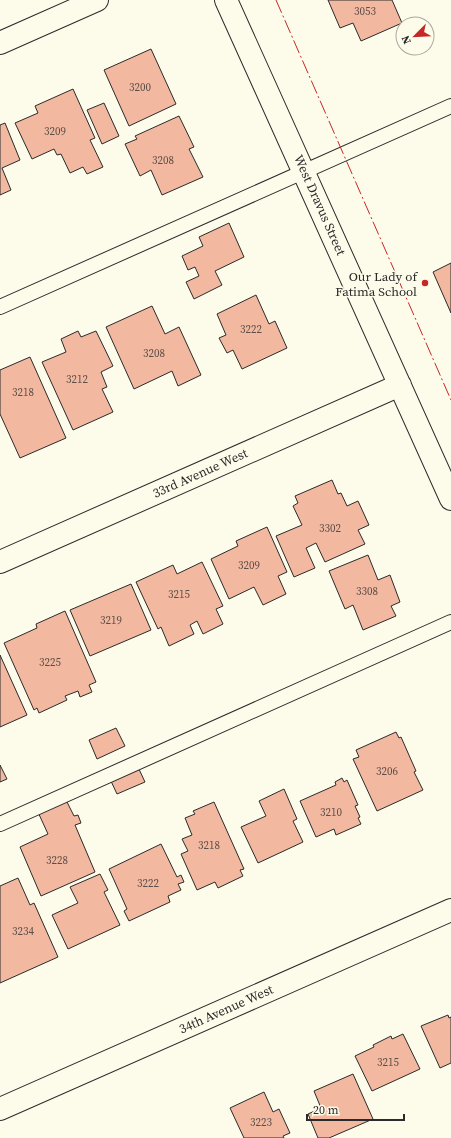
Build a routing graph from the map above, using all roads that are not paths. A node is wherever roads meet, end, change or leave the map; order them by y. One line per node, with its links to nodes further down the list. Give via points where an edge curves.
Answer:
1 (97, 0): 3 (street)
2 (226, 0): 5 (street, West Dravus Street)
3 (0, 43)
4 (451, 106): 5 (lane)
5 (304, 171): 6 (lane); 7 (street, West Dravus Street)
6 (0, 307)
7 (400, 385): 8 (street, West Dravus Street); 9 (street, 33rd Avenue West)
8 (451, 499)
9 (0, 562)
10 (451, 622): 11 (lane)
11 (0, 824)
12 (451, 910): 13 (street, 34th Avenue West)
13 (0, 1109)

